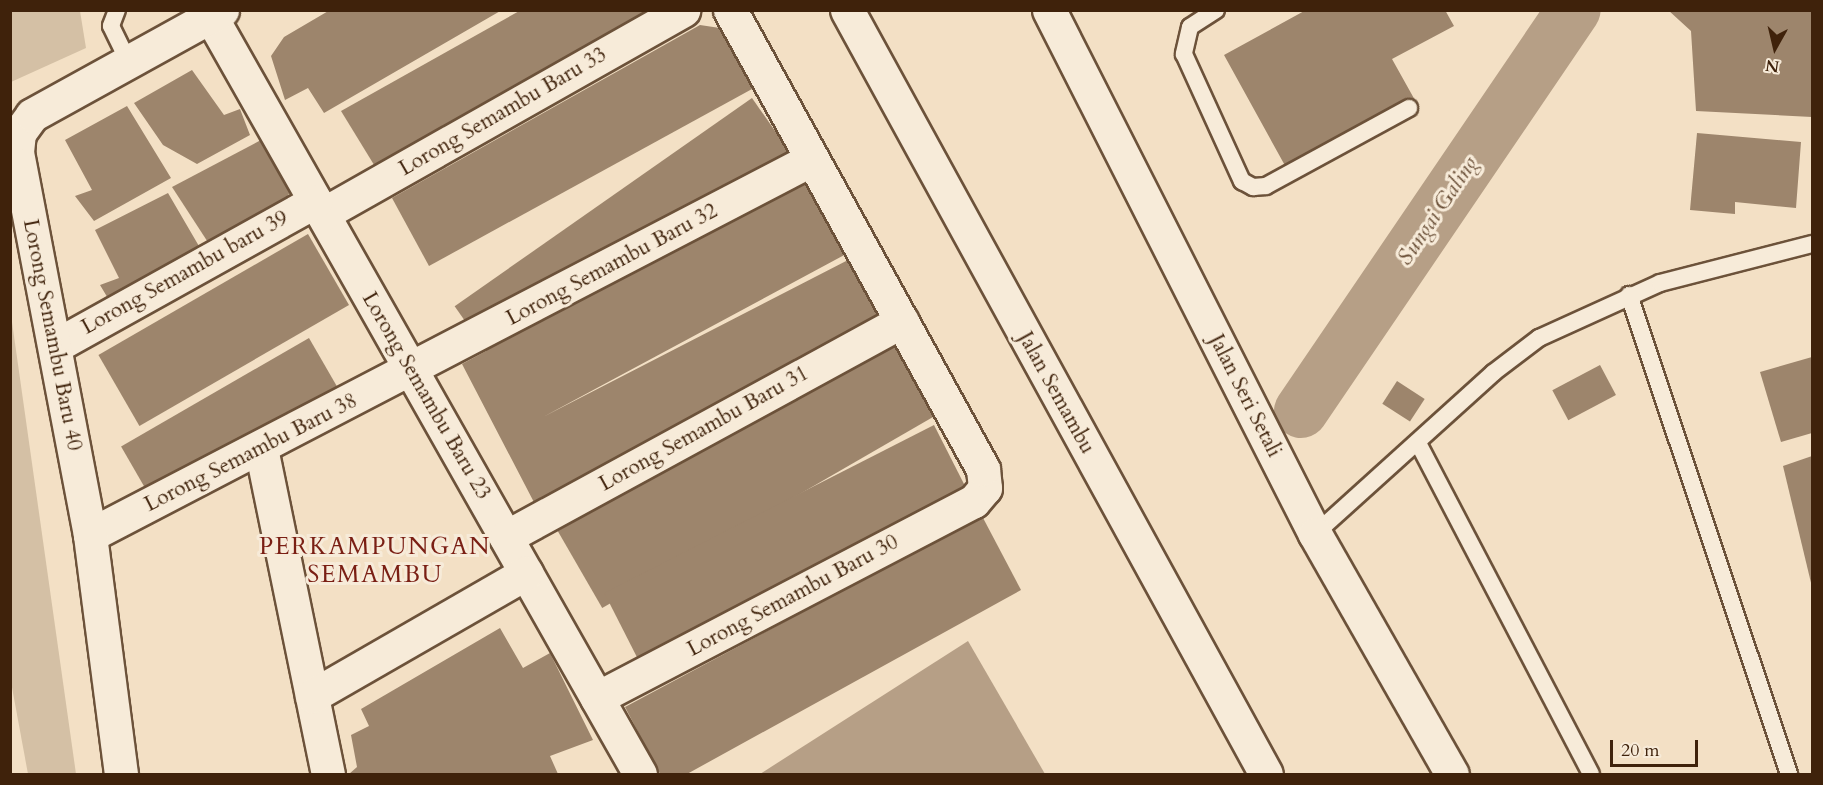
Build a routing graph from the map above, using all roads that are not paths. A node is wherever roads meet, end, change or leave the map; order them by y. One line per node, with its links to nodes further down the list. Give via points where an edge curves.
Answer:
1 (117, 10): 8 (lane, via 111,26)
2 (683, 10): 11 (street, Lorong Semambu Baru 33)
3 (730, 10): 10 (street)
4 (847, 10): 28 (street, Jalan Semambu)
5 (1049, 10): 19 (street, Jalan Seri Setali)
6 (1216, 10): 9 (lane, via 1190,27 1184,54 1242,181 1253,188 1266,186)
7 (217, 14): 8 (street, Lorong Semambu Baru 40); 11 (street, Lorong Semambu Baru 23)
8 (128, 61): 15 (street, Lorong Semambu Baru 40, via 32,115 19,133 17,152)
9 (1409, 108)
10 (812, 159): 14 (street); 16 (street, Lorong Semambu Baru 32)
11 (319, 208): 15 (street, Lorong Semambu baru 39); 16 (street, Lorong Semambu Baru 23)
12 (1812, 244): 13 (lane)
13 (1629, 296): 17 (lane, via 1539,339); 31 (lane)
14 (902, 321): 21 (street, Lorong Semambu Baru 31); 24 (street, Lorong Semambu Baru 30, via 983,469 985,488 974,501)
15 (55, 346): 20 (street, Lorong Semambu Baru 40)
16 (411, 370): 18 (street, Lorong Semambu Baru 38); 21 (street, Lorong Semambu Baru 23)
17 (1418, 443): 19 (lane); 30 (lane)
18 (261, 448): 20 (street, Lorong Semambu Baru 38); 23 (street)
19 (1315, 534): 29 (street, Jalan Seri Setali)
20 (90, 535): 26 (street, Lorong Semambu Baru 40)
21 (506, 537): 22 (street, Lorong Semambu Baru 23)
22 (526, 573): 23 (street); 24 (street, Lorong Semambu Baru 23)
23 (312, 696): 27 (street)
24 (597, 698): 25 (street, Lorong Semambu Baru 23)
25 (632, 772)
26 (121, 774)
27 (328, 774)
28 (1266, 774)
29 (1452, 774)
30 (1591, 774)
31 (1789, 774)

